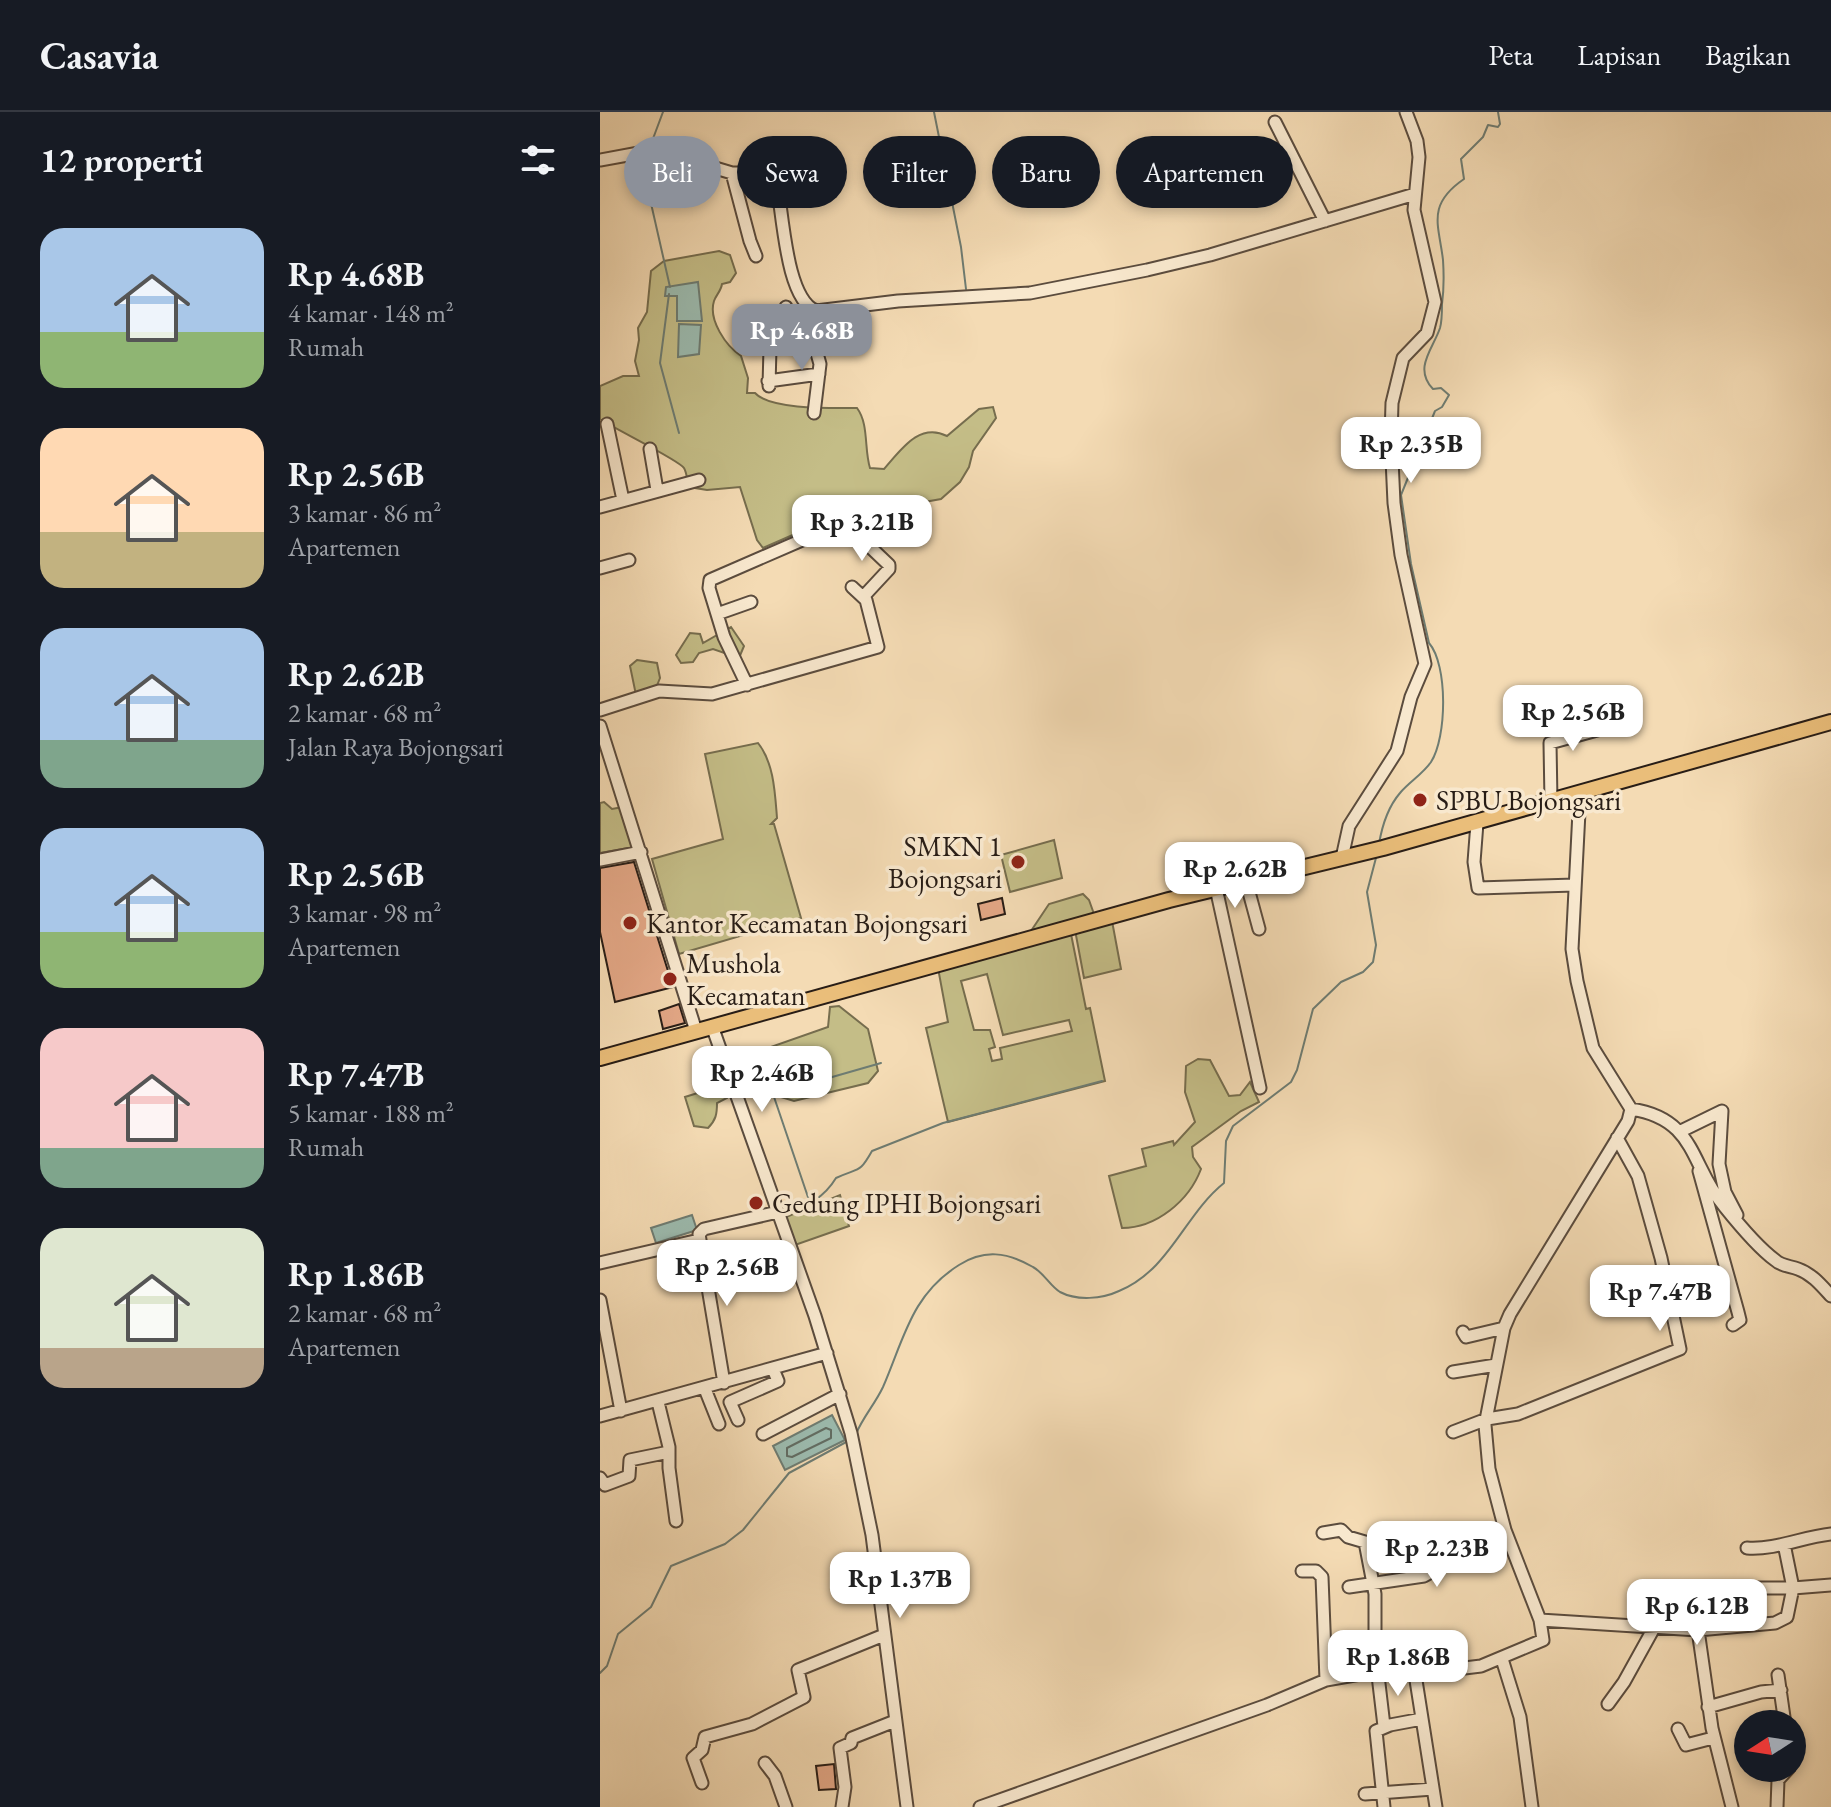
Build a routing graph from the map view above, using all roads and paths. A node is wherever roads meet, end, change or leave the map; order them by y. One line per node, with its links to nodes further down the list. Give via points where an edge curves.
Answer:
1 (1406, 112): 5 (street, via 1419,157)
2 (1275, 122): 6 (street)
3 (600, 160): 4 (street, via 655,150)
4 (732, 173): 7 (street); 9 (street, via 775,173 793,275)
5 (1415, 194): 6 (street); 37 (street, via 1416,226 1435,302 1427,333 1409,342 1391,418 1403,569 1425,664 1397,751 1349,826)
6 (1325, 221): 9 (street, via 1210,255 1030,293)
7 (756, 256)
8 (786, 307): 11 (street)
9 (809, 308): 10 (street)
10 (811, 330): 11 (street); 12 (street)
11 (789, 333): 12 (street, via 770,348 769,384)
12 (819, 374): 13 (street)
13 (814, 413)
14 (607, 424): 18 (street)
15 (650, 449): 17 (street)
16 (699, 480): 17 (street)
17 (657, 490): 18 (street)
18 (623, 500): 19 (street)
19 (600, 507)
20 (859, 530): 25 (street, via 889,565)
21 (809, 537): 27 (street, via 710,580)
22 (629, 560): 23 (street)
23 (600, 568)
24 (852, 587): 25 (street)
25 (863, 597): 28 (street, via 879,645)
26 (751, 602): 27 (street)
27 (717, 614): 28 (street)
28 (747, 685): 29 (street, via 712,694 659,691)
29 (600, 710)
30 (1831, 722): 33 (main road)
31 (1619, 724): 34 (street, via 1550,743)
32 (600, 726): 36 (street)
33 (1580, 792): 34 (main road); 40 (street)
34 (1551, 801): 35 (main road)
35 (1477, 823): 37 (main road); 40 (street, via 1478,888)
36 (641, 852): 38 (street); 44 (street)
37 (1342, 858): 39 (main road)
38 (600, 860)
39 (1246, 881): 41 (main road); 42 (street)
40 (1575, 885): 47 (street, via 1572,949 1586,1027)
41 (1216, 888): 43 (main road); 46 (street)
42 (1259, 929)
43 (712, 1026): 44 (main road); 51 (street)
44 (696, 1031): 45 (main road)
45 (600, 1058)
46 (1260, 1088)
47 (1631, 1109): 48 (street, via 1668,1122); 49 (street)
48 (1679, 1132): 50 (street); 52 (street, via 1722,1111 1722,1181)
49 (1617, 1138): 58 (street); 70 (street, via 1638,1176 1680,1349 1518,1414)
50 (1697, 1156): 52 (street, via 1722,1205); 57 (street, via 1740,1320)
51 (779, 1215): 53 (street, via 704,1229); 60 (street)
52 (1743, 1226): 55 (street, via 1775,1261 1814,1277)
53 (699, 1237): 54 (street); 64 (street)
54 (600, 1263)
55 (1831, 1296)
56 (600, 1300): 68 (street)
57 (1733, 1325)
58 (1504, 1328): 59 (street, via 1466,1337); 61 (street)
59 (1463, 1332)
60 (827, 1353): 62 (street); 66 (street)
61 (1496, 1365): 63 (street); 70 (street)
62 (773, 1369): 64 (street); 71 (street, via 776,1383 730,1402)
63 (1453, 1372)
64 (724, 1383): 65 (street)
65 (705, 1389): 67 (street); 72 (street)
66 (840, 1394): 74 (street); 92 (street, via 872,1535)
67 (658, 1402): 68 (street); 75 (street)
68 (621, 1411): 69 (street)
69 (600, 1416)
70 (1487, 1419): 73 (street); 78 (street, via 1489,1469)
71 (738, 1420)
72 (719, 1424)
73 (1453, 1432)
74 (763, 1434)
75 (669, 1452): 76 (street, via 630,1460 631,1476 605,1485); 77 (street)
76 (600, 1480)
77 (676, 1521)
78 (1505, 1530): 84 (street, via 1424,1576); 89 (street)
79 (1323, 1533): 84 (street, via 1341,1530 1363,1539)
80 (1831, 1534): 81 (street)
81 (1784, 1544): 82 (street); 88 (street)
82 (1747, 1548)
83 (1302, 1571): 97 (street, via 1316,1571 1322,1577)
84 (1373, 1584): 86 (street); 94 (street)
85 (1831, 1585): 88 (street)
86 (1349, 1587)
87 (1694, 1588): 88 (street)
88 (1793, 1588): 91 (street, via 1787,1617 1780,1622)
89 (1540, 1620): 90 (street); 93 (street, via 1543,1640)
90 (1655, 1626): 91 (street); 99 (street)
91 (1698, 1630): 100 (street)
92 (884, 1635): 103 (street); 109 (street, via 798,1670 804,1697 752,1724 705,1737 693,1758)
93 (1502, 1659): 95 (street); 119 (street, via 1520,1717)
94 (1377, 1673): 95 (street); 97 (street); 104 (street)
95 (1415, 1674): 102 (street)
96 (1778, 1675): 98 (street)
97 (1326, 1680): 116 (street)
98 (1781, 1690): 100 (street); 101 (street)
99 (1608, 1704)
100 (1708, 1707): 106 (street)
101 (1783, 1710)
102 (1422, 1719): 104 (street); 110 (street)
103 (895, 1721): 114 (street, via 840,1748); 115 (street)
104 (1384, 1726): 111 (street, via 1376,1731)
105 (1678, 1729): 106 (street, via 1686,1745)
106 (1713, 1738): 120 (street)
107 (765, 1763): 113 (street)
108 (1778, 1782): 121 (street)
109 (702, 1783)
110 (1433, 1789): 111 (street); 118 (street)
111 (1383, 1793): 112 (street); 117 (street)
112 (1365, 1794)
113 (784, 1806)
114 (842, 1807)
115 (907, 1807)
116 (980, 1807)
117 (1384, 1807)
118 (1436, 1807)
119 (1532, 1807)
120 (1732, 1807)
121 (1777, 1807)

